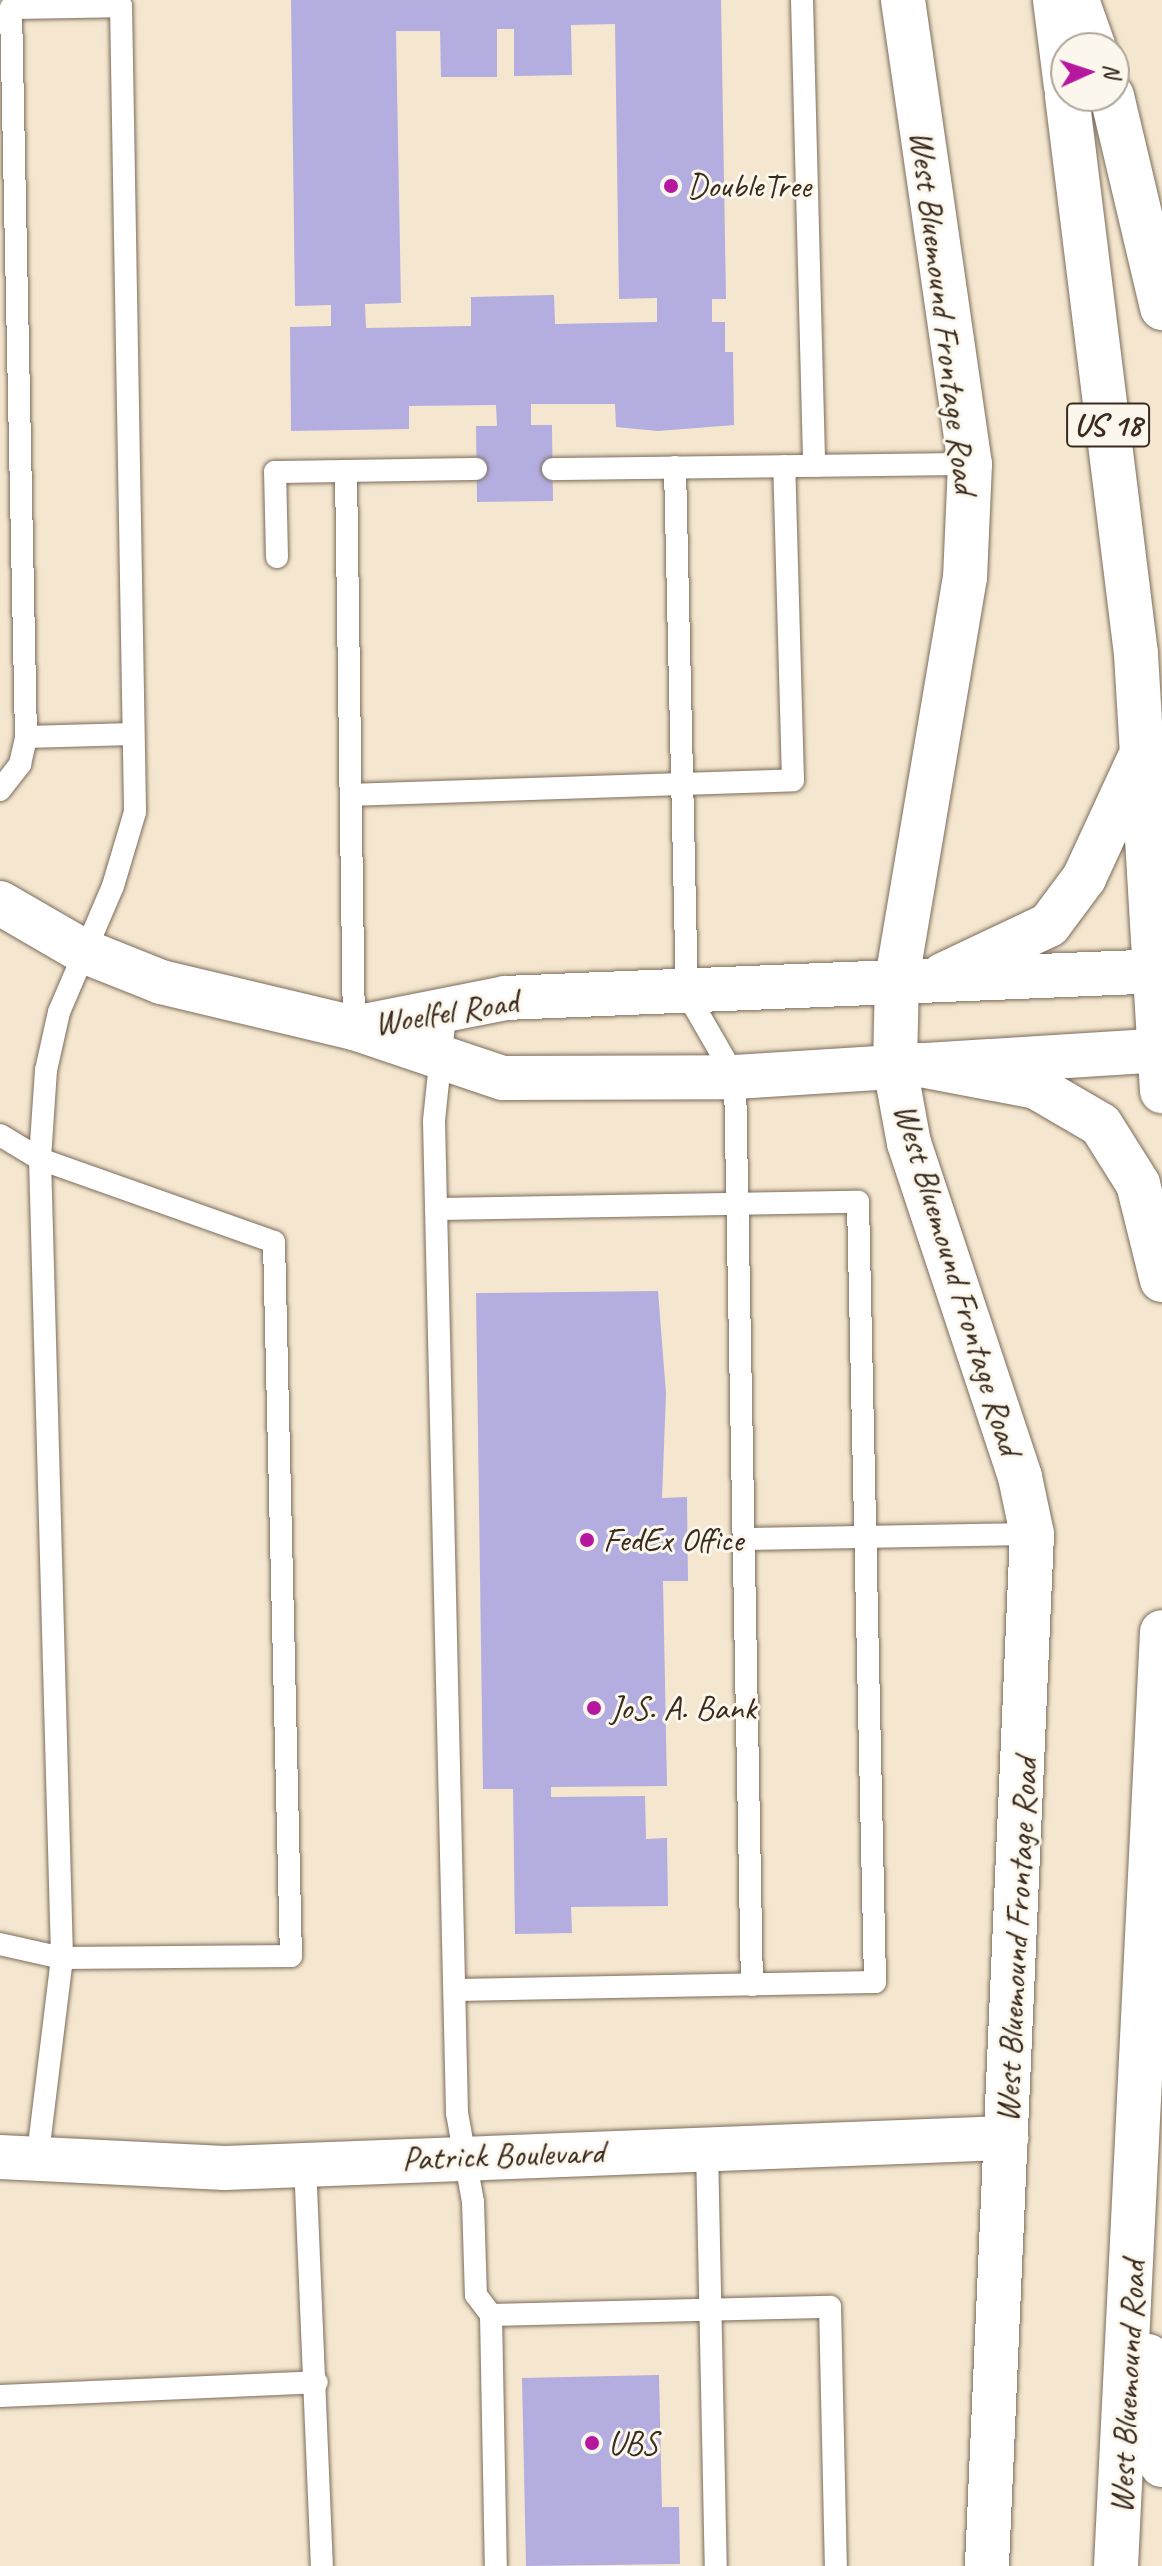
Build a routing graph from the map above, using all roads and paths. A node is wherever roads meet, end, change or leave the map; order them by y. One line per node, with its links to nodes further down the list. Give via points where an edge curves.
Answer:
1 (802, 0): 12 (lane)
2 (903, 0): 10 (street, West Bluemound Frontage Road)
3 (1055, 0): 5 (street)
4 (1077, 0): 6 (street)
5 (1059, 32)
6 (1088, 32)
7 (1069, 112): 20 (street, US 18, via 1136,654)
8 (1116, 112): 9 (street)
9 (1162, 308)
10 (970, 464): 12 (lane); 28 (street, West Bluemound Frontage Road, via 965,577)
11 (784, 466): 12 (lane); 13 (lane); 21 (lane, via 793,780)
12 (814, 466)
13 (675, 467): 15 (lane); 21 (lane)
14 (476, 469): 16 (lane)
15 (553, 469)
16 (346, 471): 17 (lane, via 275,472); 23 (lane)
17 (277, 557)
18 (133, 734): 19 (lane); 19 (lane, via 121,6 11,8); 25 (lane, via 135,812 113,886)
19 (26, 737): 22 (lane, via 20,764)
20 (1141, 755): 26 (street, US 18); 27 (street, via 1084,878 1049,925)
21 (682, 784): 23 (lane); 29 (lane)
22 (0, 790)
23 (351, 795): 31 (lane)
24 (0, 903): 25 (street)
25 (81, 950): 31 (street, via 161,982); 37 (lane, via 46,1070)
26 (1160, 973): 27 (street, Woelfel Road); 33 (street, US 18)
27 (943, 975): 28 (street, Woelfel Road)
28 (897, 978): 29 (street, Woelfel Road); 34 (street, West Bluemound Frontage Road)
29 (687, 994): 30 (street, Woelfel Road); 35 (lane)
30 (446, 1006): 31 (street, Woelfel Road); 32 (lane)
31 (354, 1028): 32 (street, Woelfel Road)
32 (440, 1060): 35 (street, Woelfel Road, via 503,1078); 39 (lane)
33 (1162, 1060): 34 (street, Woelfel Road)
34 (908, 1066): 35 (street, Woelfel Road); 40 (street, via 1036,1087 1101,1125 1138,1184); 41 (street, West Bluemound Frontage Road, via 909,1143 1020,1477)
35 (735, 1077): 38 (lane)
36 (0, 1135): 37 (lane)
37 (40, 1159): 46 (lane); 46 (lane, via 274,1242 291,1956)
38 (737, 1204): 39 (lane); 42 (lane, via 858,1202); 43 (lane)
39 (436, 1209): 48 (lane)
40 (1162, 1280)
41 (1032, 1534): 42 (lane); 49 (street, West Bluemound Frontage Road)
42 (866, 1537): 43 (lane); 47 (lane, via 875,1982)
43 (744, 1539): 47 (lane)
44 (1162, 1632): 54 (street, West Bluemound Road)
45 (0, 1944): 46 (lane)
46 (62, 1958): 52 (lane)
47 (752, 1985): 48 (lane)
48 (455, 1990): 51 (lane)
49 (1006, 2138): 50 (street, Patrick Boulevard); 64 (street, West Bluemound Frontage Road)
50 (707, 2148): 51 (street, Patrick Boulevard); 55 (lane)
51 (465, 2156): 53 (street, Patrick Boulevard); 56 (lane, via 476,2295)
52 (18, 2159): 53 (street, Patrick Boulevard)
53 (305, 2163): 57 (lane)
54 (1135, 2246): 59 (street); 65 (street, West Bluemound Road)
55 (711, 2310): 56 (lane); 62 (lane); 63 (lane, via 830,2307)
56 (491, 2315): 61 (lane)
57 (317, 2382): 58 (lane); 60 (lane)
58 (0, 2396)
59 (1162, 2465)
60 (322, 2566)
61 (496, 2566)
62 (716, 2566)
63 (836, 2566)
64 (987, 2566)
65 (1116, 2566)

